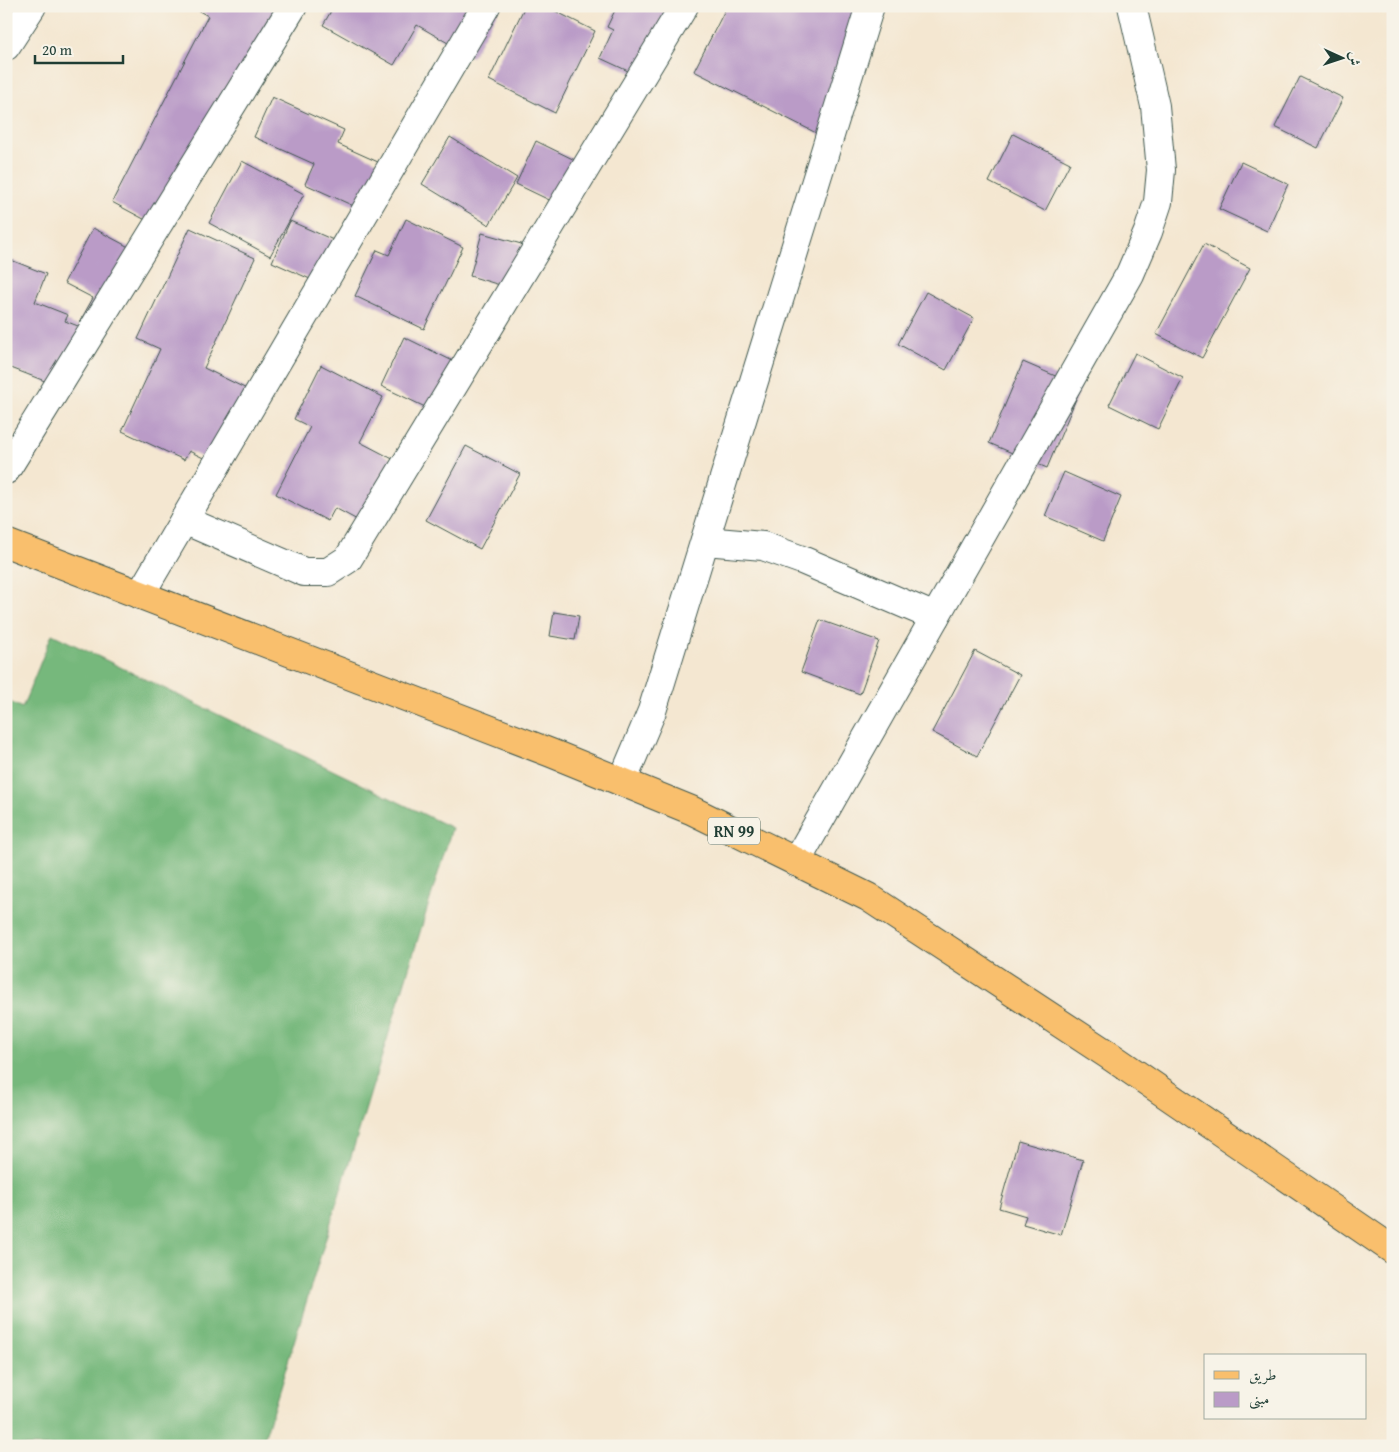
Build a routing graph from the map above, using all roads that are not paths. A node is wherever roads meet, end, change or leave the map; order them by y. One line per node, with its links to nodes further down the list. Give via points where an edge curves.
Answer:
1 (32, 6): 7 (street)
2 (294, 6): 8 (street)
3 (486, 6): 9 (street)
4 (684, 6): 9 (street, via 348,559 328,572 304,572)
5 (870, 6): 10 (street)
6 (1132, 6): 13 (street, via 1155,106 1161,170 1158,202 1130,274)
7 (6, 46)
8 (6, 470)
9 (184, 520): 12 (street)
10 (705, 541): 13 (street, via 763,546); 14 (street, via 652,711)
11 (6, 543): 12 (main road, RN 99)
12 (140, 595): 14 (main road, RN 99)
13 (935, 617): 15 (street)
14 (622, 782): 15 (main road, RN 99, via 691,810)
15 (796, 862): 16 (main road, RN 99, via 868,897 1110,1056)
16 (1393, 1250)

